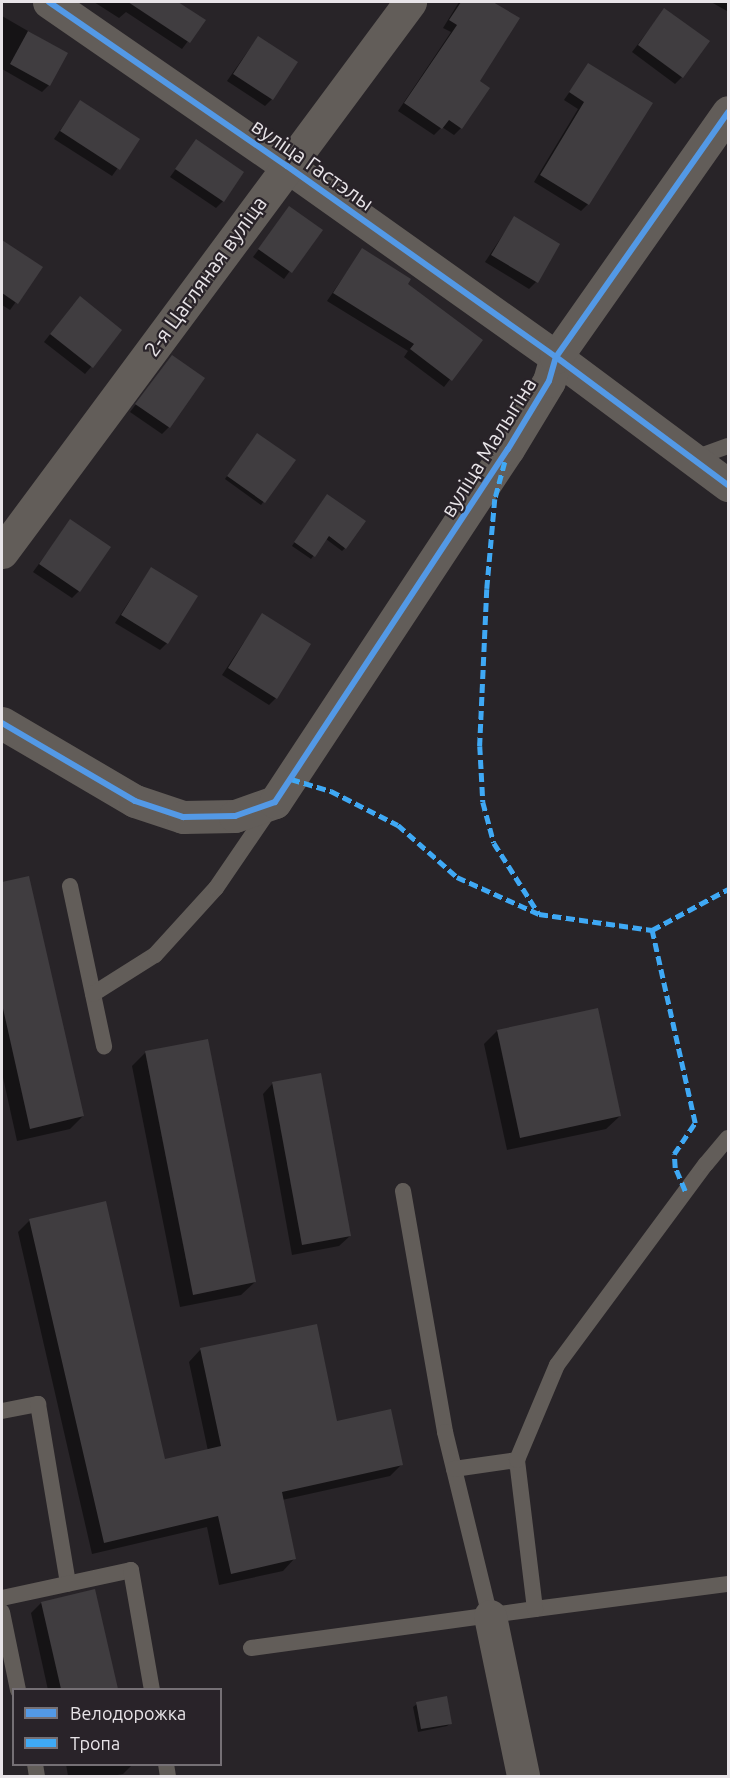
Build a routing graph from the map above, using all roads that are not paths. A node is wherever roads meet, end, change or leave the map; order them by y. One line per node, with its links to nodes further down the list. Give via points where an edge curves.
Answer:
1 (49, 2): 4 (street, вуліца Гастэлы)
2 (410, 2): 4 (street, 2-я Цагляная вуліца)
3 (729, 112): 5 (street, вуліца Малыгіна)
4 (287, 166): 5 (street, вуліца Гастэлы); 9 (street, 2-я Цагляная вуліца)
5 (556, 357): 7 (street, вуліца Гастэлы); 11 (street, вуліца Малыгіна, via 549,381 508,449)
6 (729, 446): 7 (lane)
7 (692, 459): 8 (street, вуліца Гастэлы)
8 (729, 485)
9 (2, 552)
10 (2, 723): 11 (street, via 135,801 183,817 235,816)
11 (275, 802): 13 (lane, via 216,888 155,956)
12 (70, 886): 13 (lane)
13 (93, 994): 14 (lane)
14 (104, 1046)
15 (729, 1138): 18 (lane, via 557,1365)
16 (403, 1191): 19 (lane)
17 (2, 1412): 20 (lane, via 38,1404)
18 (518, 1460): 19 (lane); 23 (lane)
19 (454, 1469): 25 (lane)
20 (68, 1584): 22 (lane); 28 (lane, via 131,1570)
21 (729, 1584): 23 (lane)
22 (2, 1598)
23 (535, 1609): 25 (lane)
24 (2, 1612): 27 (lane)
25 (490, 1616): 26 (lane); 29 (street)
26 (251, 1648)
27 (18, 1688)
28 (152, 1688)
29 (523, 1776)

